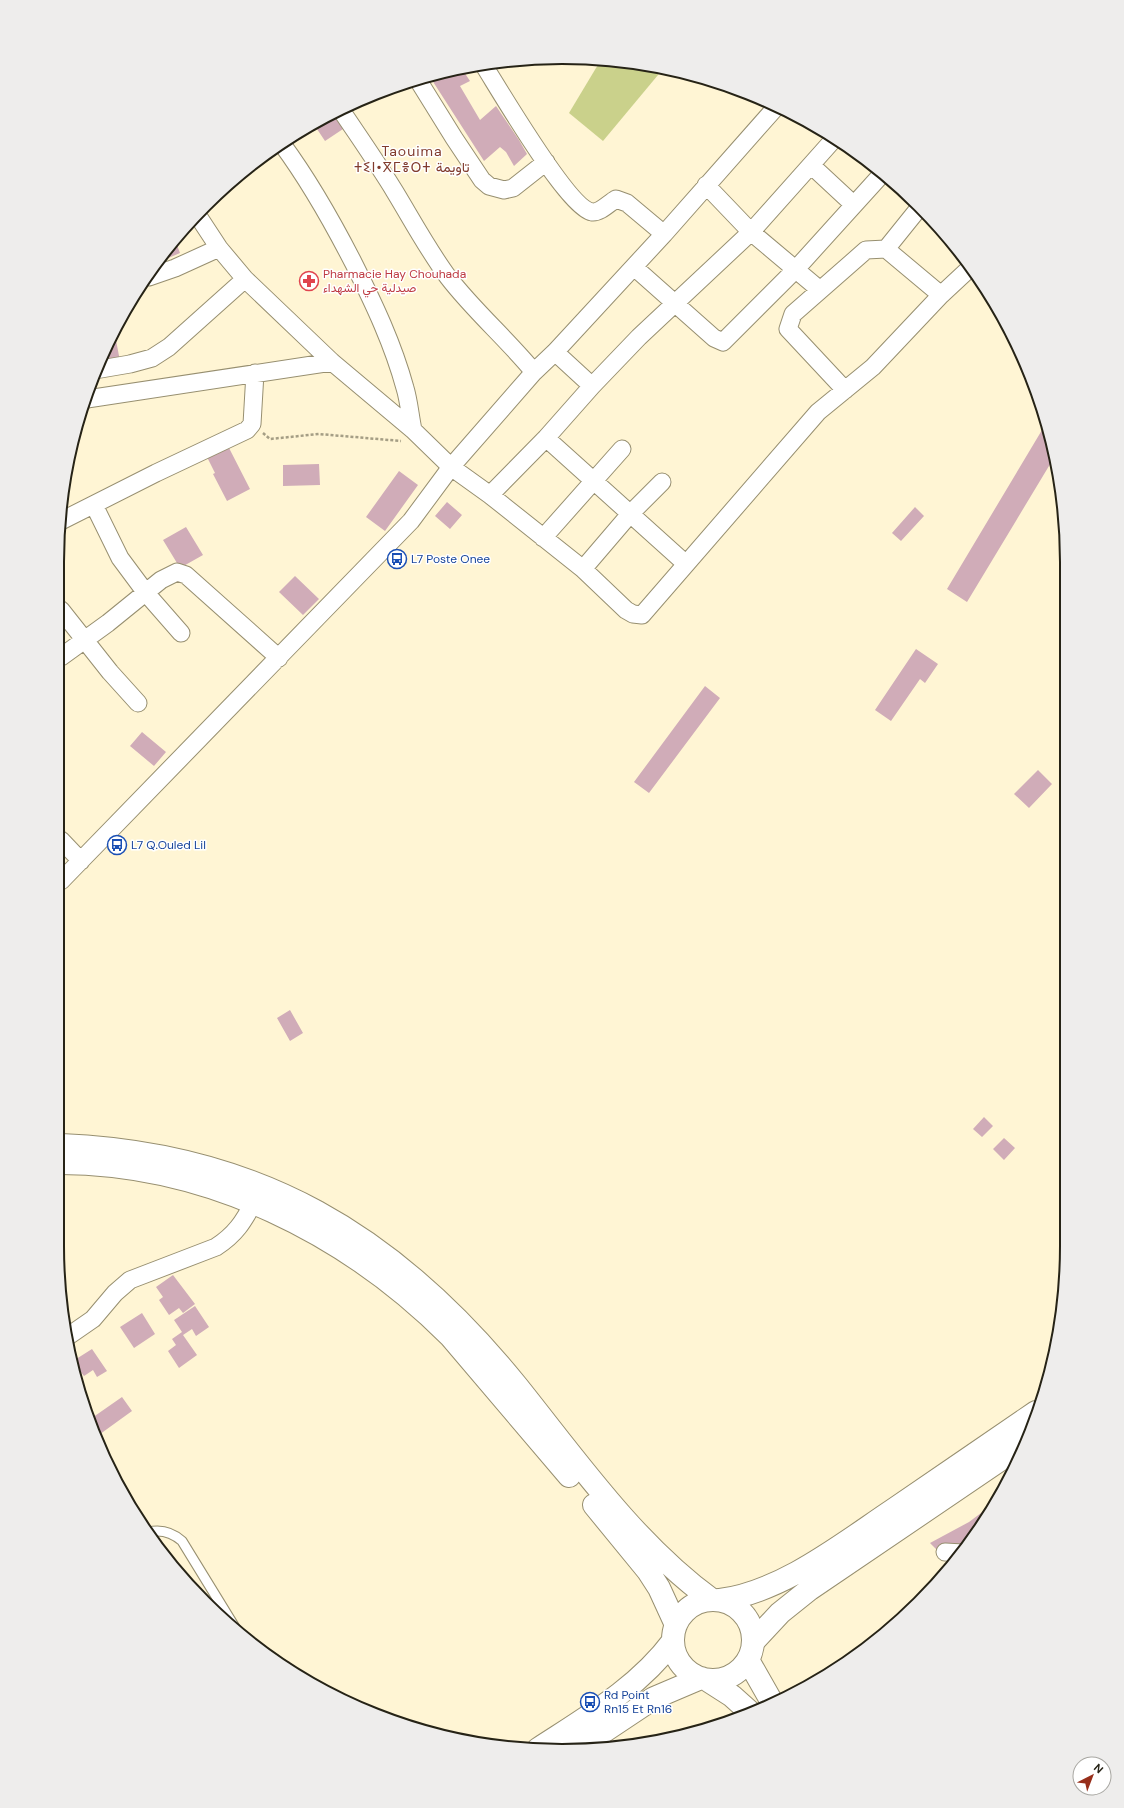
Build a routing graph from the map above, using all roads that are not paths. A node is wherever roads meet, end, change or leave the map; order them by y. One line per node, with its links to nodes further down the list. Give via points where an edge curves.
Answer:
1 (487, 70): 7 (street)
2 (421, 85): 7 (street, via 488,186 504,190 513,188)
3 (773, 111): 10 (street)
4 (344, 114): 29 (street, via 449,278)
5 (831, 143): 8 (street)
6 (285, 148): 34 (street, via 327,214 377,310 402,375)
7 (546, 162): 15 (street, via 583,207 592,212 620,199)
8 (812, 166): 11 (street); 14 (street)
9 (878, 178): 11 (street)
10 (706, 185): 14 (street); 15 (street)
11 (854, 205): 19 (street)
12 (916, 212): 17 (street)
13 (201, 220): 16 (street)
14 (751, 232): 19 (street); 25 (street)
15 (664, 234): 18 (street)
16 (219, 248): 21 (street); 22 (street)
17 (886, 249): 23 (street, via 866,250); 24 (street)
18 (634, 267): 25 (street); 26 (street)
19 (796, 269): 23 (street); 25 (street, via 724,342 714,338)
20 (966, 272): 24 (street)
21 (155, 275)
22 (245, 279): 27 (street); 28 (street, via 169,347 152,358)
23 (820, 290): 32 (street, via 793,314 788,330)
24 (941, 295): 32 (street, via 873,367)
25 (676, 303): 31 (street)
26 (555, 352): 29 (street); 31 (street)
27 (332, 362): 30 (street); 34 (street)
28 (103, 369)
29 (534, 372): 37 (street)
30 (255, 373): 33 (street); 41 (street, via 252,424 243,432)
31 (592, 386): 35 (street)
32 (845, 390): 45 (street, via 818,412)
33 (91, 399)
34 (413, 430): 37 (street)
35 (546, 438): 38 (street); 40 (street)
36 (622, 449): 38 (street)
37 (451, 467): 40 (street); 52 (street, via 411,521)
38 (593, 481): 42 (street); 44 (street)
39 (662, 482): 42 (street)
40 (490, 495): 44 (street)
41 (94, 505): 43 (street); 47 (street, via 120,558)
42 (630, 514): 45 (street); 46 (street)
43 (66, 519)
44 (543, 538): 46 (street)
45 (686, 564): 46 (street, via 642,615 626,610)
46 (583, 569)
47 (146, 593): 49 (street); 50 (street); 52 (street, via 171,574 181,572)
48 (64, 614): 50 (street)
49 (181, 633)
50 (84, 640): 51 (street); 53 (street)
51 (64, 655)
52 (279, 658): 55 (street)
53 (138, 703)
54 (64, 843): 55 (street)
55 (81, 861): 56 (street)
56 (64, 878)
57 (64, 1145): 66 (main road, via 148,1153 184,1160 235,1175 291,1198 372,1246 425,1288 469,1330 595,1484 648,1544 678,1574)
58 (64, 1163): 59 (main road, via 109,1165 140,1170 201,1184)
59 (254, 1202): 60 (street, via 241,1225 223,1242 130,1280 93,1319); 68 (main road, via 315,1232 363,1262 408,1297 450,1336 636,1555 659,1588)
60 (72, 1333)
61 (1030, 1416): 66 (main road, via 824,1556 761,1591)
62 (1017, 1449): 69 (main road, via 810,1589 780,1613)
63 (154, 1531): 67 (lane, via 170,1533 182,1541)
64 (945, 1552): 65 (street)
65 (954, 1553)
66 (716, 1600): 68 (main road, via 703,1601 686,1610); 69 (main road, via 729,1603 743,1613 751,1626)
67 (226, 1613)
68 (674, 1633): 70 (main road, via 679,1662 689,1672); 74 (main road, via 655,1663 634,1683)
69 (751, 1651): 70 (main road, via 736,1673 718,1680); 71 (main road)
70 (704, 1679): 72 (main road, via 732,1696); 73 (main road, via 654,1698)
71 (771, 1698)
72 (746, 1709)
73 (586, 1743)
74 (547, 1744)

